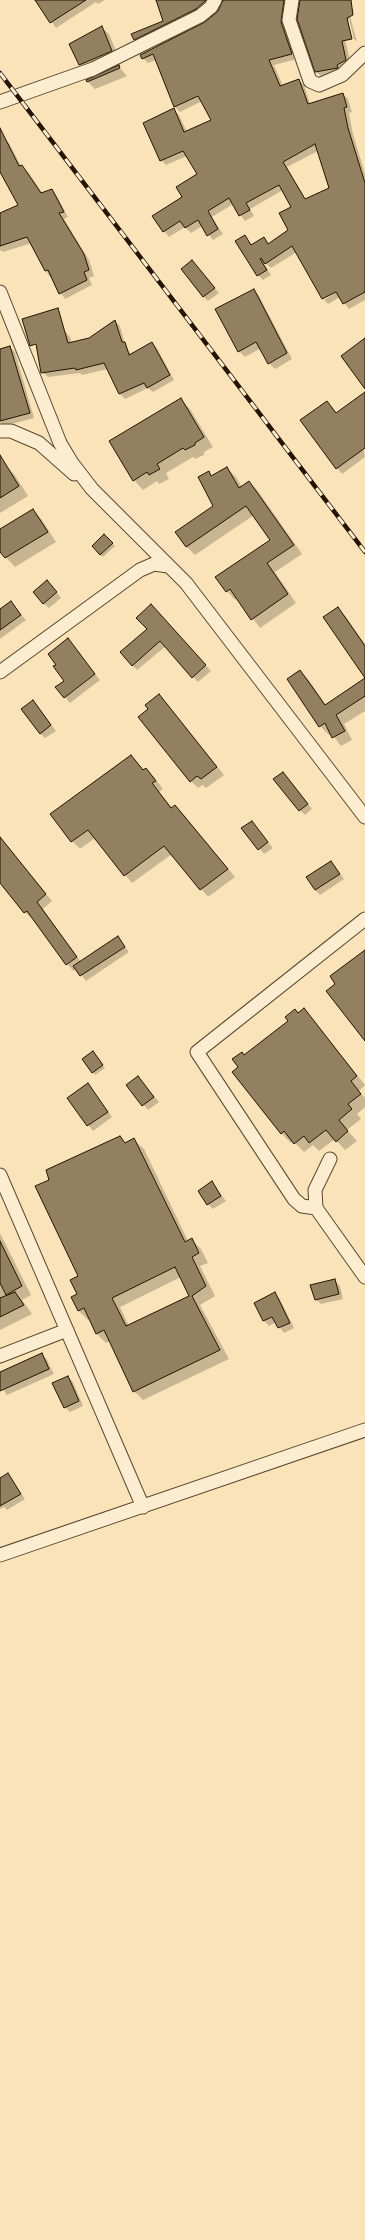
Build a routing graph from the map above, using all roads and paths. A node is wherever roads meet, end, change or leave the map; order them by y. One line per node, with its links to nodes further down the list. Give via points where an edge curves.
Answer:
1 (215, 0): 4 (street, via 200,16 93,69)
2 (292, 0): 3 (street, via 288,20 310,81 319,85 342,75)
3 (365, 53)
4 (0, 102)
5 (0, 292): 7 (street, via 60,443)
6 (0, 431): 7 (street, via 12,431 39,443)
7 (92, 489): 8 (street)
8 (168, 566): 9 (street, via 154,564 140,570); 10 (street, via 186,583)
9 (0, 672)
10 (365, 818)
11 (365, 919): 14 (street, via 197,1052 294,1199 302,1206)
12 (330, 1160): 14 (street, via 315,1190)
13 (0, 1175): 16 (street)
14 (316, 1208): 15 (street)
15 (365, 1277)
16 (67, 1330): 17 (street); 19 (street)
17 (0, 1356)
18 (365, 1430): 19 (street)
19 (143, 1507): 20 (street)
20 (0, 1555)

